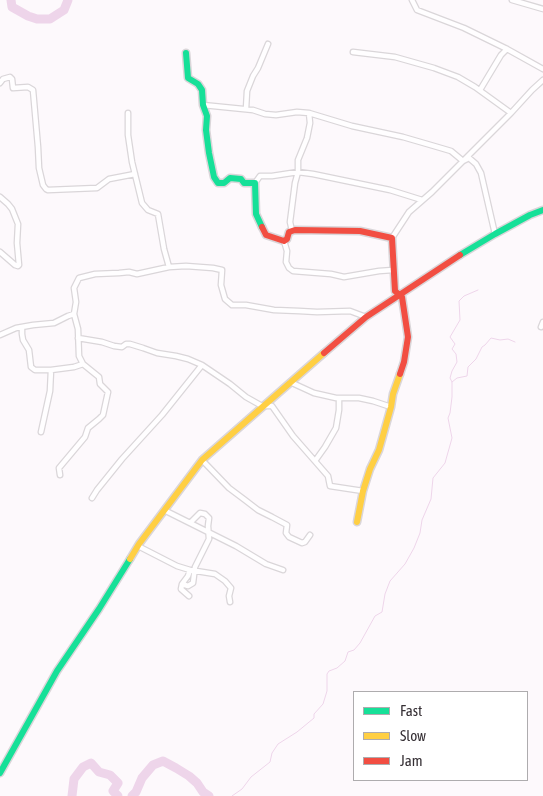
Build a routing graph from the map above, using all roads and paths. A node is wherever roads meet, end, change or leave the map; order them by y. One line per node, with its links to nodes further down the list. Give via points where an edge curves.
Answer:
1 (412, 0): 5 (street, via 417,10)
2 (512, 0): 3 (street)
3 (543, 9)
4 (268, 44): 13 (street, via 253,76)
5 (507, 49): 8 (street); 11 (street)
6 (186, 52): 12 (street, via 188,78 202,90)
7 (353, 52): 11 (street, via 395,57 434,68)
8 (543, 69)
9 (543, 80): 16 (street)
10 (0, 83): 19 (street, via 11,78 13,88 28,87 33,92 39,168 46,189 97,188 110,179)
11 (480, 90): 16 (street)
12 (203, 105): 13 (street); 20 (street, via 214,177 218,183 230,178)
13 (246, 109): 15 (street, via 270,115)
14 (128, 113): 19 (street, via 128,135)
15 (309, 113): 17 (street, via 451,151); 18 (street, via 310,124 298,160)
16 (511, 113): 17 (street)
17 (463, 161): 22 (street); 25 (street, via 473,160 481,173)
18 (298, 172): 20 (street, via 260,176); 22 (street, via 390,190); 24 (street, via 290,222)
19 (135, 174): 29 (street, via 142,203 158,214)
20 (254, 183): 27 (street, via 256,214 266,235)
21 (0, 197): 28 (street, via 8,204 18,224 19,266)
22 (422, 200): 26 (street, via 409,212)
23 (543, 210): 25 (street)
24 (292, 231): 26 (street, via 347,230); 27 (street)
25 (495, 234): 31 (street)
26 (392, 238): 30 (street)
27 (284, 241): 30 (street, via 286,262 293,271 344,277)
28 (0, 252)
29 (169, 267): 32 (street, via 137,274 95,274 79,278 74,288); 33 (street, via 222,270 221,285 225,299 232,305 274,310 350,311)
30 (394, 270): 31 (street, via 395,291)
31 (399, 295): 33 (street); 43 (street, via 404,305 408,337)
32 (74, 314): 34 (street, via 54,323); 36 (street)
33 (366, 317): 40 (street)
34 (22, 327): 35 (street); 39 (street, via 31,367)
35 (0, 335)
36 (78, 338): 37 (street); 38 (street, via 114,346 130,344)
37 (83, 364): 39 (street); 47 (street, via 99,377 100,384 108,392 107,401 103,415 88,428 85,437 59,468)
38 (202, 365): 42 (street); 49 (street)
39 (51, 370): 44 (street)
40 (290, 382): 41 (street, via 314,394); 42 (street)
41 (339, 398): 43 (street, via 359,398); 46 (street, via 336,428)
42 (262, 406): 45 (street); 46 (street, via 272,406)
43 (391, 407): 48 (street)
44 (41, 432)
45 (202, 460): 50 (street); 54 (street, via 229,488 258,510 286,525 289,537 302,543)
46 (316, 462): 48 (street, via 328,476 330,486)
47 (60, 475)
48 (363, 491): 51 (street)
49 (92, 498)
50 (164, 510): 52 (street); 55 (street)
51 (356, 522)
52 (190, 523): 53 (street); 53 (street, via 200,513 205,514)
53 (208, 532): 56 (street); 57 (street, via 208,539)
54 (310, 535)
55 (138, 546): 57 (street); 61 (street, via 57,671)
56 (283, 570)
57 (192, 571): 58 (street); 58 (street, via 193,583 188,586); 60 (street, via 215,574 224,581 231,588)
58 (182, 584): 59 (street, via 181,589)
59 (189, 596)
60 (230, 602)
61 (0, 773)

